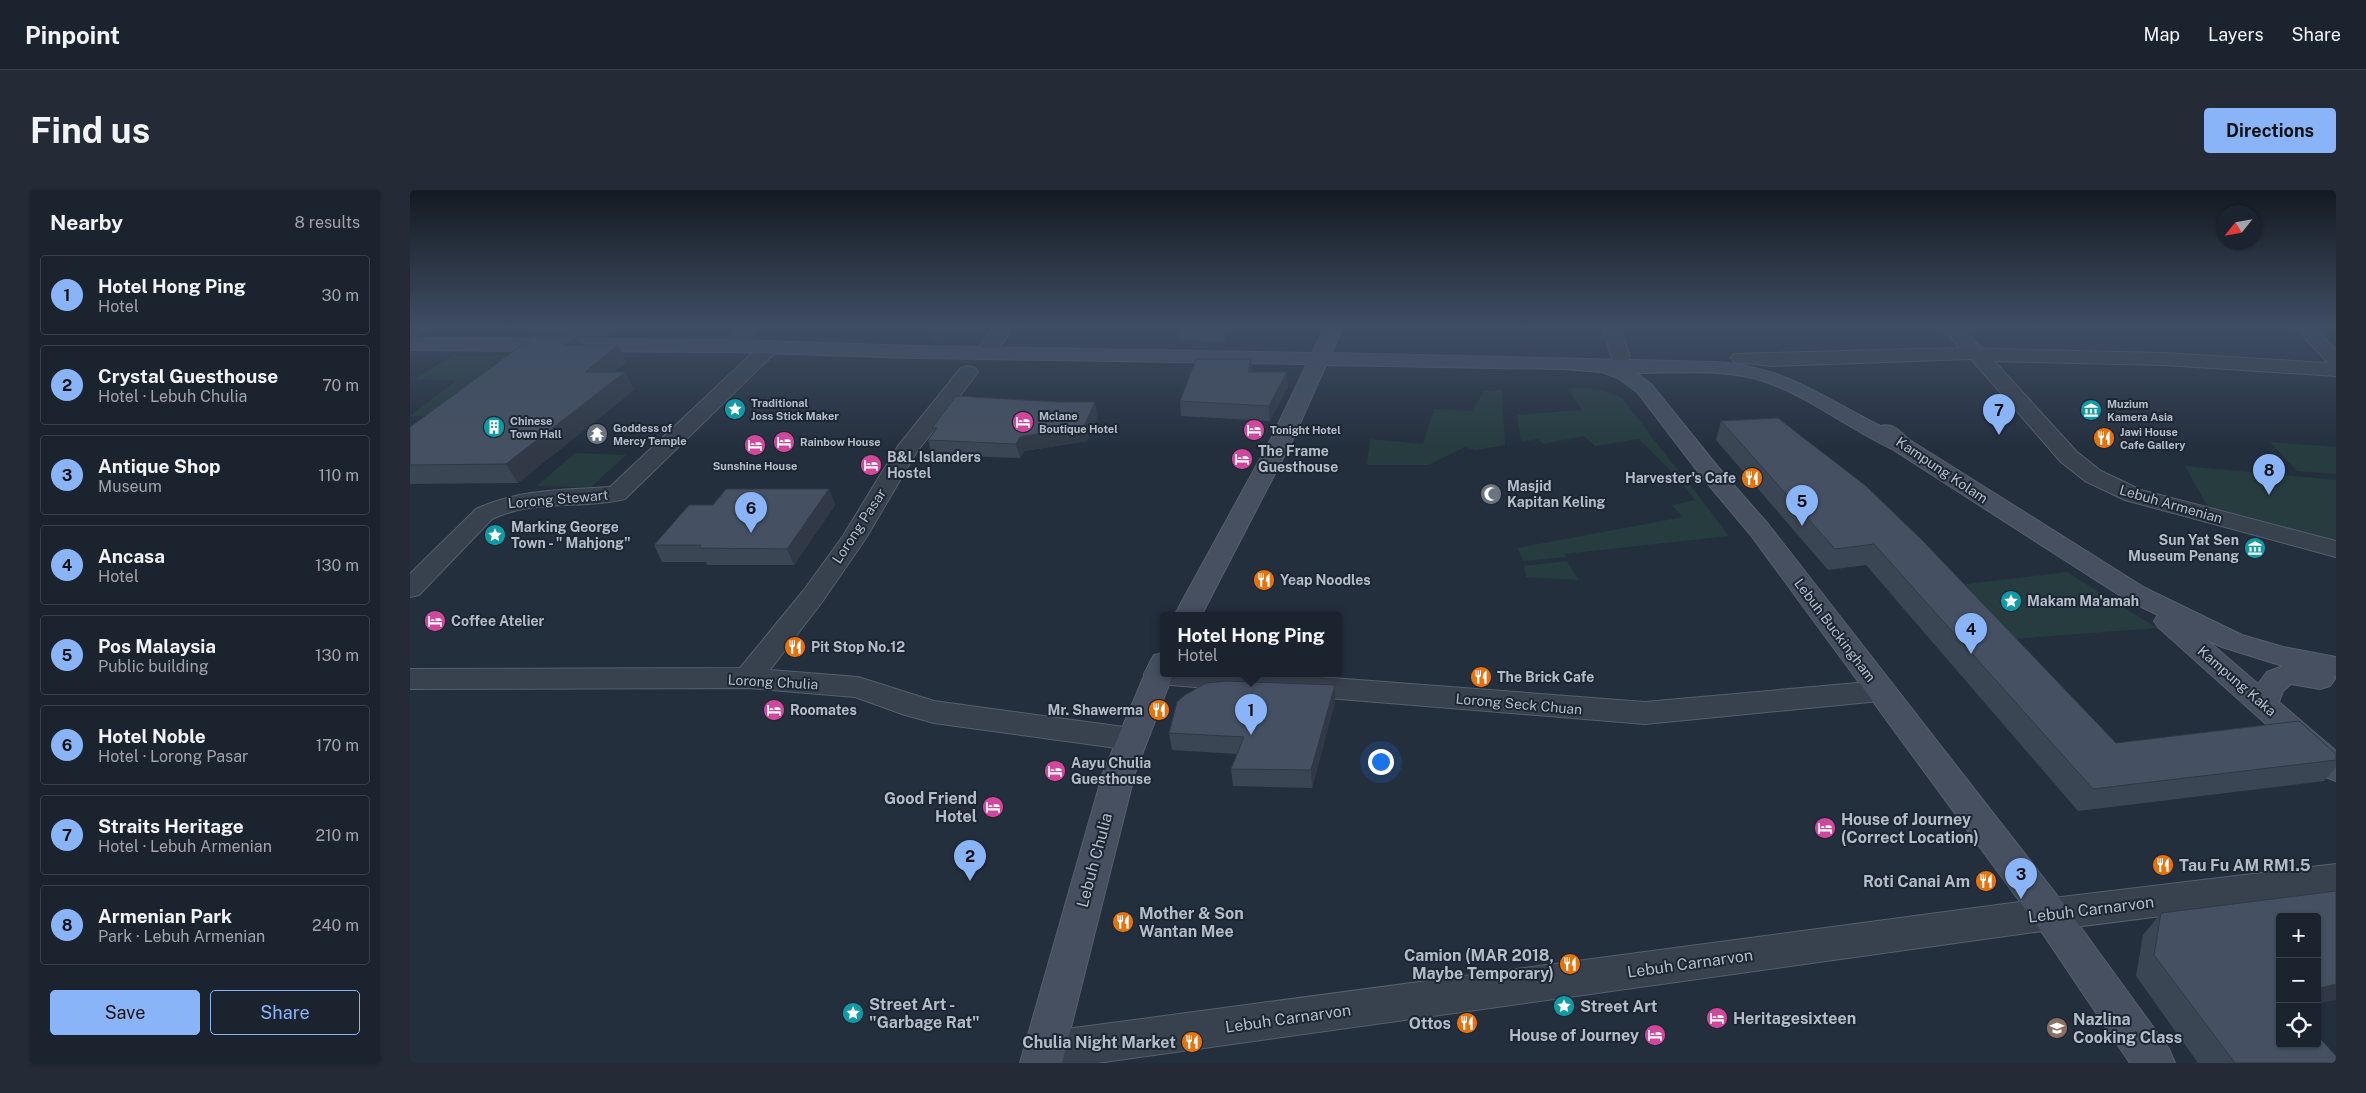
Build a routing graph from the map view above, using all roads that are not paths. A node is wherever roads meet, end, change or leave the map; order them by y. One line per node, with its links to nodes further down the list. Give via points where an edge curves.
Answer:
1 (747, 368): 12 (street, Lorong Stewart, via 617,494 517,501 494,507)
2 (1314, 368): 14 (main road, via 1282,439)
3 (1617, 368): 21 (main road, Lebuh Buckingham, via 1644,388 1759,529)
4 (1710, 368): 10 (main road, via 1767,376 1811,397 1874,434)
5 (1772, 368): 10 (main road, Kampung Kolam, via 1809,385 1886,430)
6 (1990, 368): 11 (street, Lebuh Armenian, via 2069,457 2103,482 2158,503)
7 (2308, 368): 8 (street)
8 (2336, 370)
9 (968, 372): 18 (street, Lorong Pasar, via 906,451 854,538 813,596)
10 (1900, 444): 13 (main road, Kampung Kolam)
11 (2336, 549)
12 (410, 589)
13 (2136, 594): 15 (main road, via 2232,641 2280,656); 22 (main road, Kampung Kaka)
14 (1189, 612)
15 (2336, 667)
16 (1160, 670): 23 (main road, Lebuh Chulia)
17 (1258, 677): 21 (street, Lorong Seck Chuan, via 1645,713)
18 (748, 678): 19 (street, Lorong Chulia); 23 (street, Lorong Chulia, via 858,687 934,712)
19 (410, 679)
20 (2336, 682): 22 (main road, via 2299,675 2285,676 2270,685)
21 (1880, 691): 26 (main road, Lebuh Buckingham)
22 (2263, 704): 24 (main road, Kampung Kaka)
23 (1130, 739): 27 (main road, Lebuh Chulia, via 1092,866)
24 (2336, 769)
25 (2336, 879): 26 (street, Lebuh Carnarvon)
26 (2050, 914): 27 (street, Lebuh Carnarvon); 28 (main road, Lebuh Buckingham)
27 (1042, 1057)
28 (2154, 1063)

